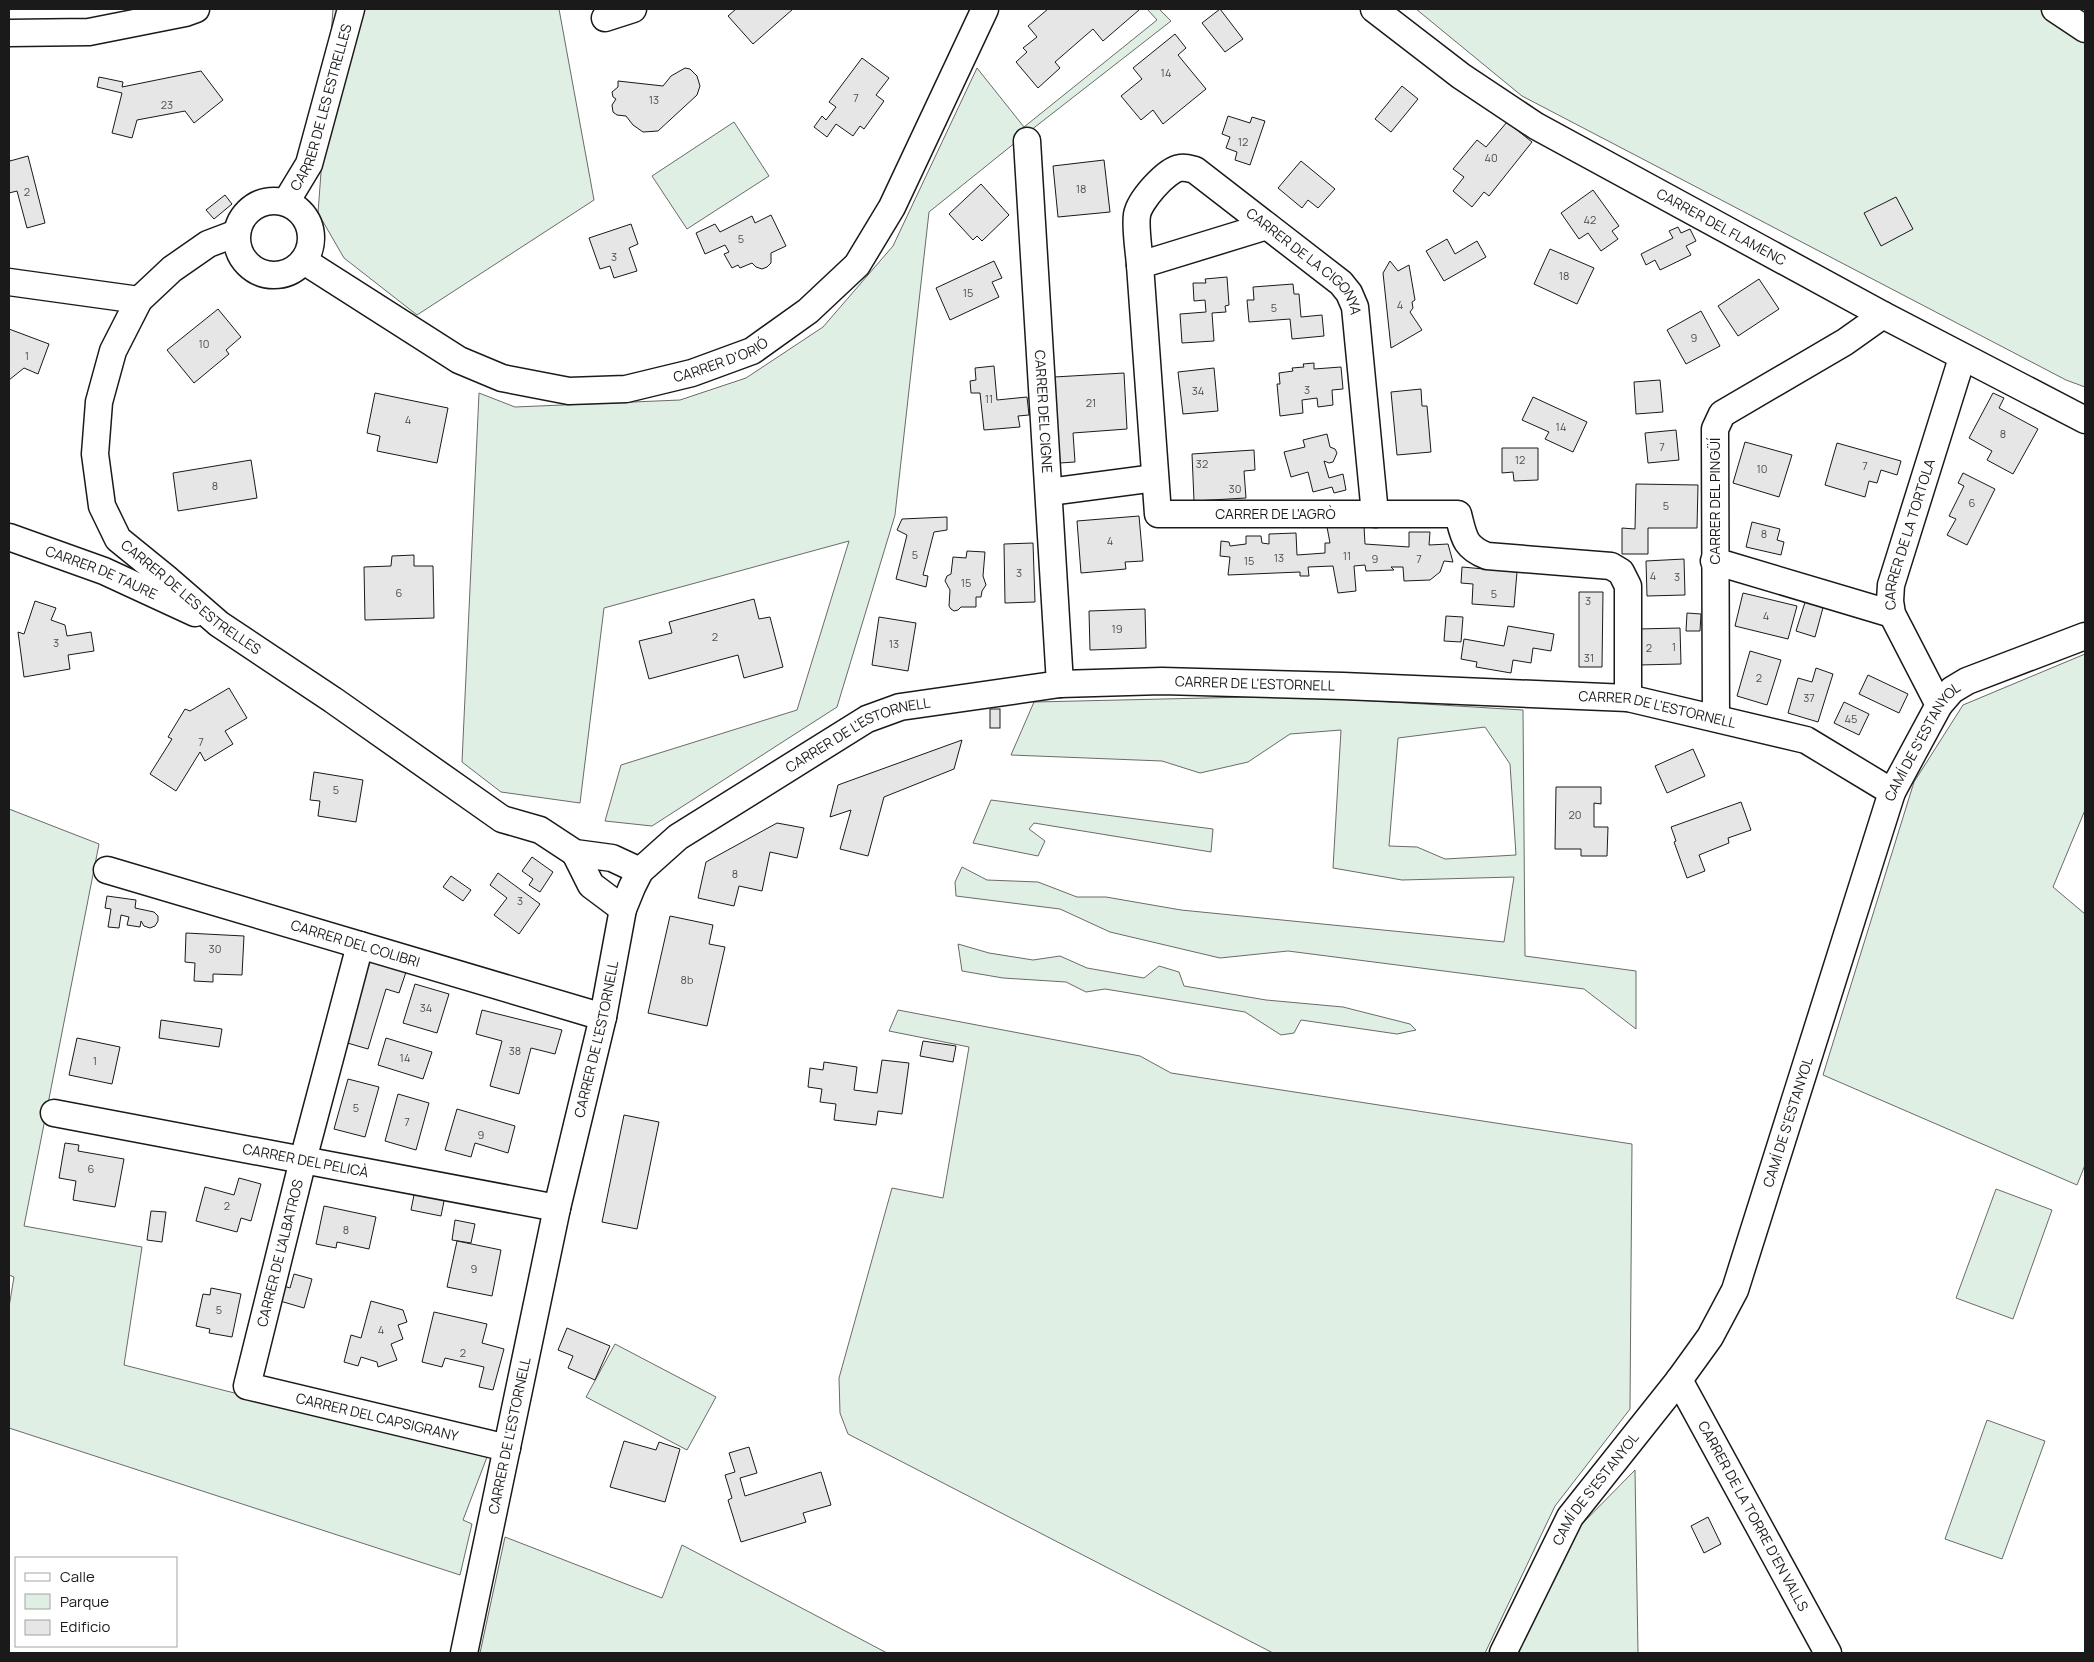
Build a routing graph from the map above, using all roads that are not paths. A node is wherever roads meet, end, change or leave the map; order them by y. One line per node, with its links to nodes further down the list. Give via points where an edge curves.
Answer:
1 (196, 9): 9 (street, via 89,32)
2 (351, 9): 11 (street, CARRER DE LES ESTRELLES, via 309,164)
3 (633, 9): 7 (street)
4 (985, 9): 14 (street, CARRER D'ORIÓ, via 892,207 857,265 808,311 752,351 692,372 626,389 569,390 502,378 460,360)
5 (1374, 9): 18 (street, CARRER DEL FLAMENC, via 1461,76 1536,126)
6 (2055, 9): 8 (street)
7 (606, 18)
8 (2085, 29)
9 (9, 33)
10 (1027, 141): 22 (street, CARRER DEL CIGNE)
11 (286, 202): 13 (street, via 276,200 254,206 240,223); 14 (street, via 305,216 311,227 310,250)
12 (1268, 226): 15 (street); 15 (street, CARRER DE LA CIGONYA, via 1195,170 1181,168 1158,182 1139,210); 23 (street, CARRER DE LA CIGONYA, via 1341,283 1355,307)
13 (237, 233): 14 (street, via 237,246 242,257 260,273 284,275); 17 (street, CARRER DE LES ESTRELLES, via 208,244 172,269)
14 (304, 261)
15 (1140, 265): 21 (street, CARRER DE L'AGRÒ)
16 (9, 282): 17 (street)
17 (139, 300): 27 (street, CARRER DE LES ESTRELLES, via 114,352 99,402 95,454 102,506 118,540)
18 (1883, 315): 19 (street, CARRER DEL FLAMENC); 25 (street, CARRER DEL PINGÜÍ, via 1845,342 1722,414 1715,429)
19 (1962, 358): 20 (street, CARRER DEL FLAMENC); 26 (street, CARRER DE LA TORTOLA, via 1891,585)
20 (2085, 420)
21 (1155, 478): 22 (street); 23 (street, CARRER DE L'AGRÒ, via 1158,514)
22 (1049, 492): 29 (street, CARRER DEL CIGNE)
23 (1375, 514): 30 (street, CARRER DE L'AGRÒ, via 1458,514 1466,543 1473,551 1487,556 1611,566 1621,572 1628,586)
24 (9, 537): 27 (street, CARRER DE TAURE, via 104,571)
25 (1714, 562): 26 (street); 32 (street, CARRER DEL PINGÜÍ)
26 (1892, 614): 31 (street, CARRER DE LA TORTOLA)
27 (218, 624): 34 (street, CARRER DE LES ESTRELLES, via 502,819 540,830)
28 (2085, 636): 31 (street, CAMÍ DE S'ESTANYOL, via 1966,681 1952,690)
29 (1060, 684): 30 (street, CARRER DE L'ESTORNELL, via 1162,681 1286,684); 36 (street, CARRER DE L'ESTORNELL, via 900,707 867,719 678,837)
30 (1628, 698): 32 (street, CARRER DE L'ESTORNELL)
31 (1939, 705): 33 (street, CAMÍ DE S'ESTANYOL)
32 (1716, 718): 33 (street, CARRER DE L'ESTORNELL, via 1806,740)
33 (1892, 792): 43 (street, CAMÍ DE S'ESTANYOL, via 1735,1290 1710,1337)
34 (575, 853): 36 (street, CARRER DE LES ESTRELLES, via 612,858); 37 (street, via 591,885)
35 (107, 870): 38 (street, CARRER DEL COLIBRI)
36 (640, 871): 37 (street, CARRER DE L'ESTORNELL)
37 (624, 909): 39 (street, CARRER DE L'ESTORNELL)
38 (360, 945): 39 (street, CARRER DEL COLIBRI); 41 (street, CARRER DE L'ALBATROS)
39 (603, 1017): 42 (street, CARRER DE L'ESTORNELL)
40 (54, 1113): 41 (street, CARRER DEL PELICÀ)
41 (303, 1160): 42 (street, CARRER DEL PELICÀ); 44 (street, CARRER DE L'ALBATROS)
42 (557, 1208): 45 (street, CARRER DE L'ESTORNELL)
43 (1679, 1380): 47 (street, CAMÍ DE S'ESTANYOL, via 1570,1517); 48 (street, CARRER DE LA TORRE D'EN VALLS)
44 (247, 1386): 45 (street, CARRER DEL CAPSIGRANY)
45 (507, 1448): 46 (street, CARRER DE L'ESTORNELL)
46 (464, 1653)
47 (1503, 1653)
48 (1828, 1653)

